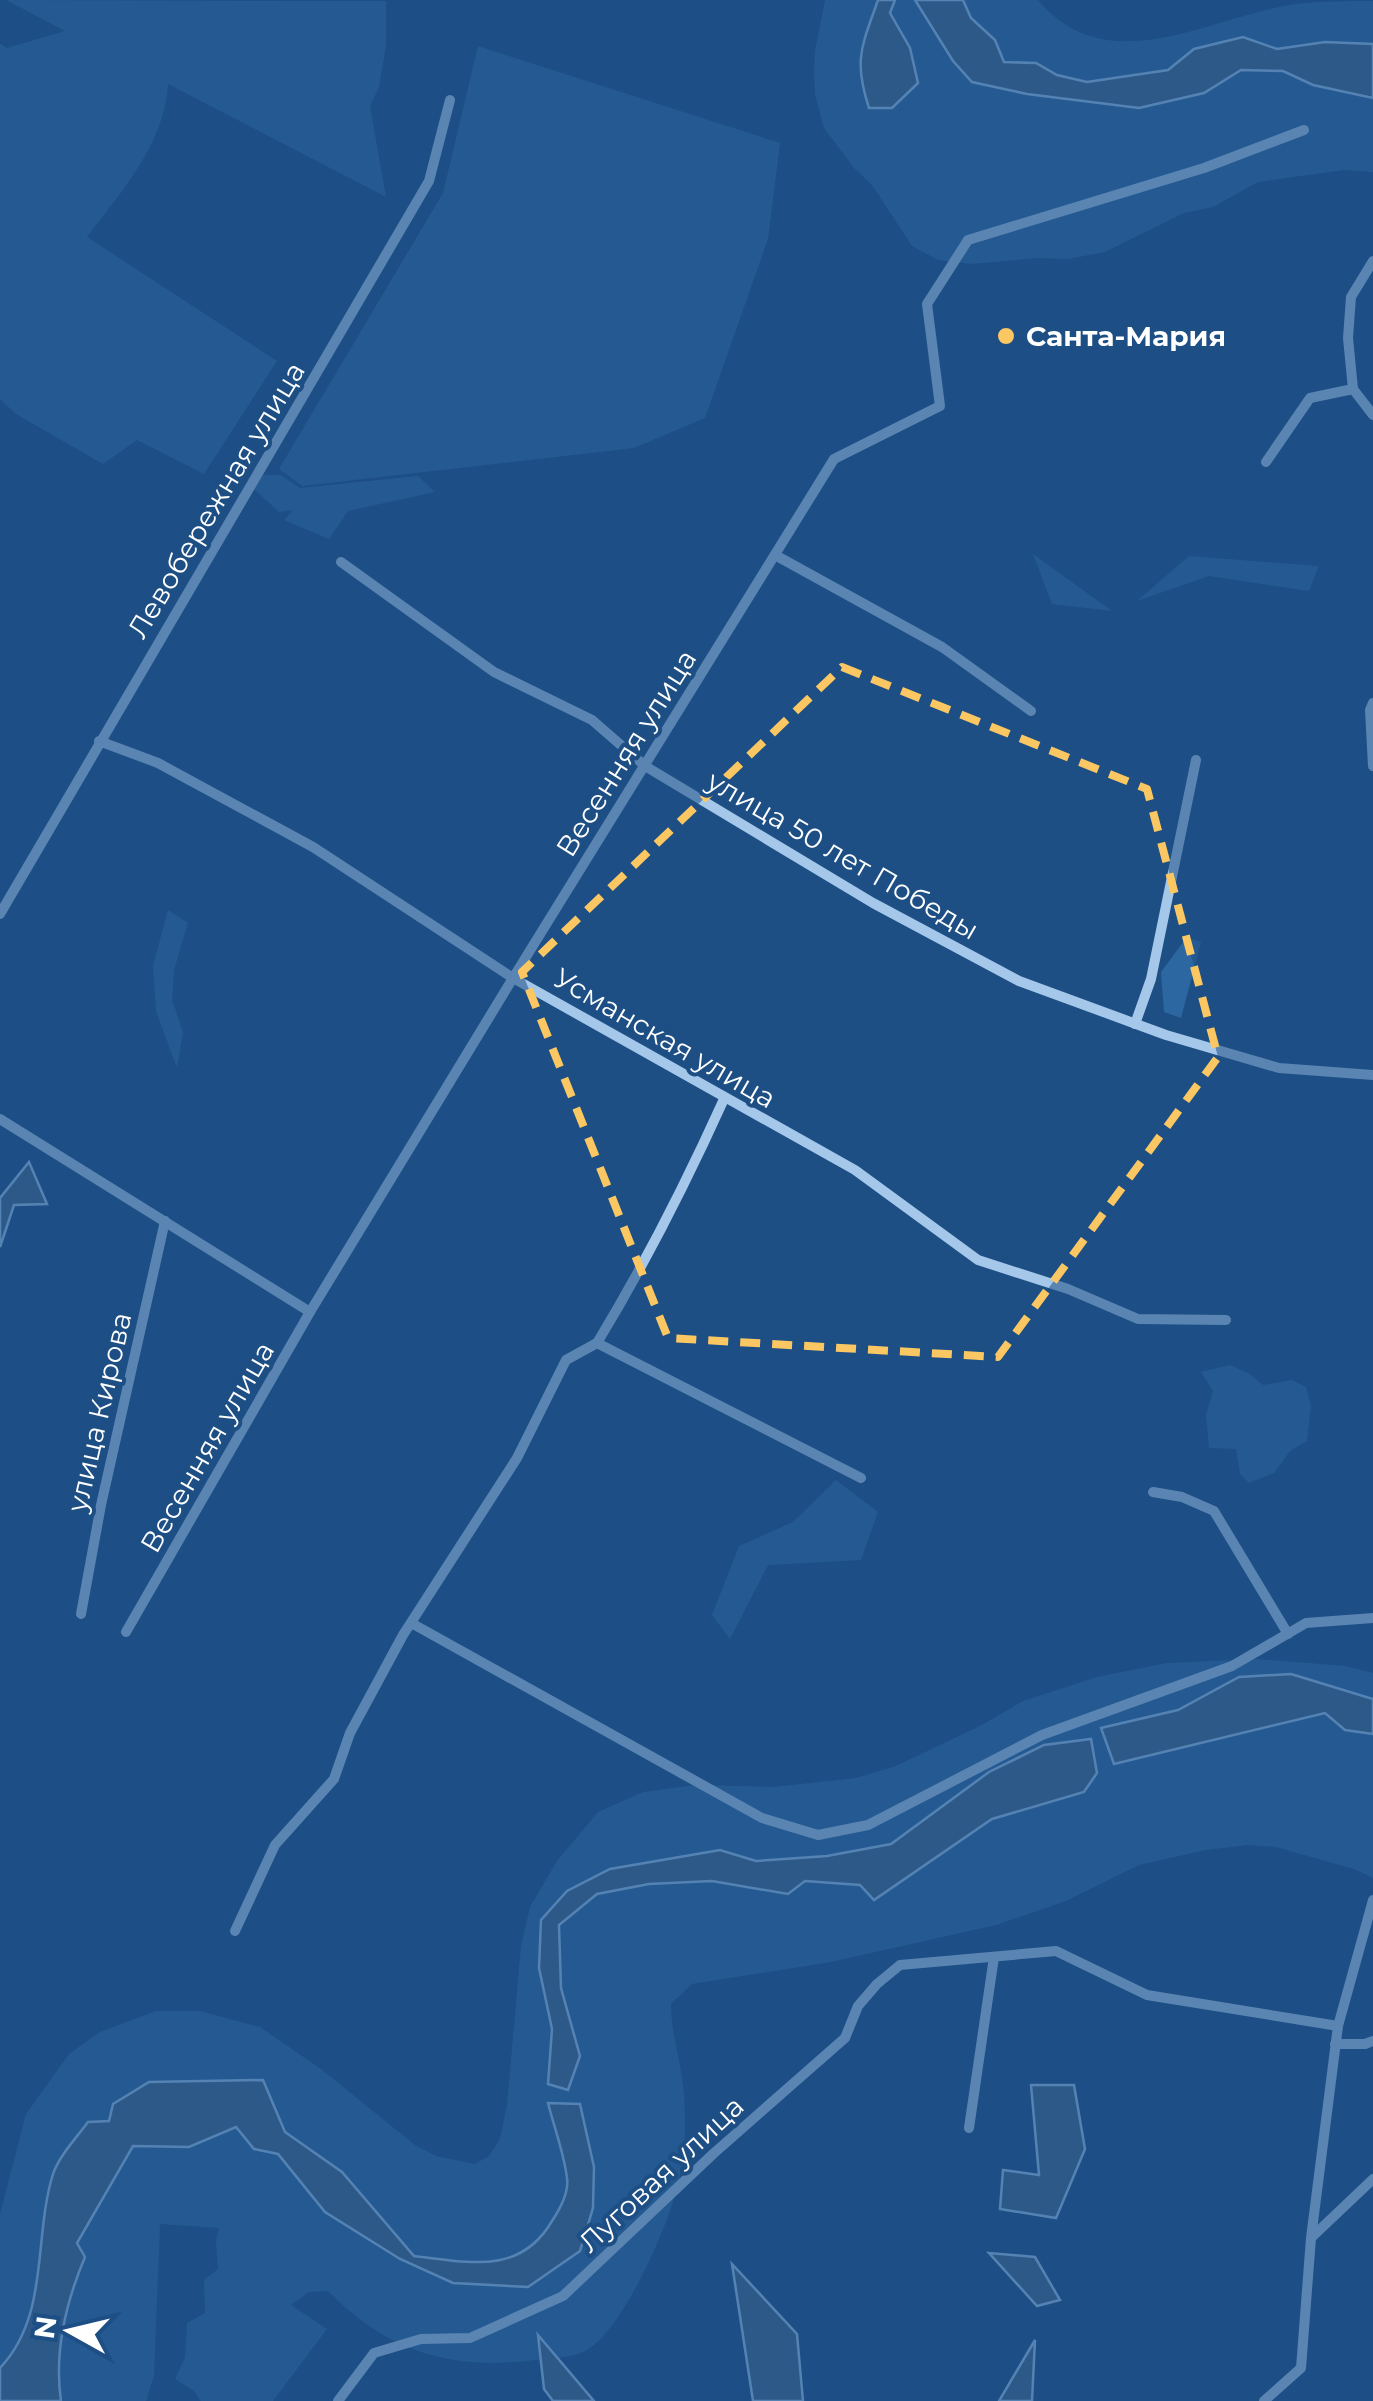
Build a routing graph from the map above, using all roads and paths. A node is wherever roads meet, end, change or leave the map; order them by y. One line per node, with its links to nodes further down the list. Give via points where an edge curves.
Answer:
1 (450, 100): 11 (street, Левобережная улица, via 429,182)
2 (1304, 130): 7 (street, Весенняя улица, via 1204,168 968,240 927,304 940,406 834,459)
3 (1373, 261): 4 (street, via 1351,296)
4 (1353, 389): 5 (street); 6 (street, via 1310,398)
5 (1373, 414)
6 (1266, 462)
7 (775, 555): 10 (street, via 942,647); 13 (street, Весенняя улица)
8 (342, 562): 13 (street, улица 50 лет Победы, via 494,672 592,720)
9 (1373, 703): 14 (street)
10 (1031, 711)
11 (99, 741): 15 (street, Левобережная улица); 16 (street, Усманская улица, via 158,763 313,847)
12 (1196, 760): 17 (street, via 1152,980)
13 (644, 766): 16 (street, Весенняя улица); 17 (street, улица 50 лет Победы, via 1003,972)
14 (1373, 766)
15 (0, 914)
16 (512, 978): 19 (street, Усманская улица); 22 (street, Весенняя улица)
17 (1136, 1024): 18 (street, улица 50 лет Победы, via 1280,1068)
18 (1373, 1075)
19 (724, 1099): 23 (street, Усманская улица, via 855,1170 978,1260 1138,1319); 24 (street, via 679,1198)
20 (0, 1118): 21 (street)
21 (165, 1222): 22 (street); 27 (street, улица Кирова)
22 (310, 1312): 30 (street, Весенняя улица)
23 (1226, 1320)
24 (597, 1343): 25 (street); 29 (street, via 566,1360 517,1458)
25 (861, 1478)
26 (1153, 1492): 31 (street, via 1214,1511)
27 (81, 1614)
28 (1373, 1618): 31 (street, via 1306,1623)
29 (413, 1624): 31 (street, via 762,1818 818,1835 868,1825 1042,1736 1232,1666); 33 (street, via 350,1733 334,1780 276,1844)
30 (126, 1632)
31 (1288, 1634)
32 (1373, 1900): 35 (street)
33 (235, 1930)
34 (994, 1957): 35 (street, Луговая улица, via 1056,1952 1147,1995); 38 (street); 41 (street, Луговая улица, via 900,1965 858,2006 845,2038 563,2296 470,2338 421,2339 374,2353)
35 (1338, 2026): 37 (street)
36 (1373, 2040): 37 (street)
37 (1335, 2044): 40 (street)
38 (969, 2128)
39 (1373, 2179): 40 (street)
40 (1311, 2238): 42 (street, via 1301,2368)
41 (338, 2401)
42 (1264, 2401)

